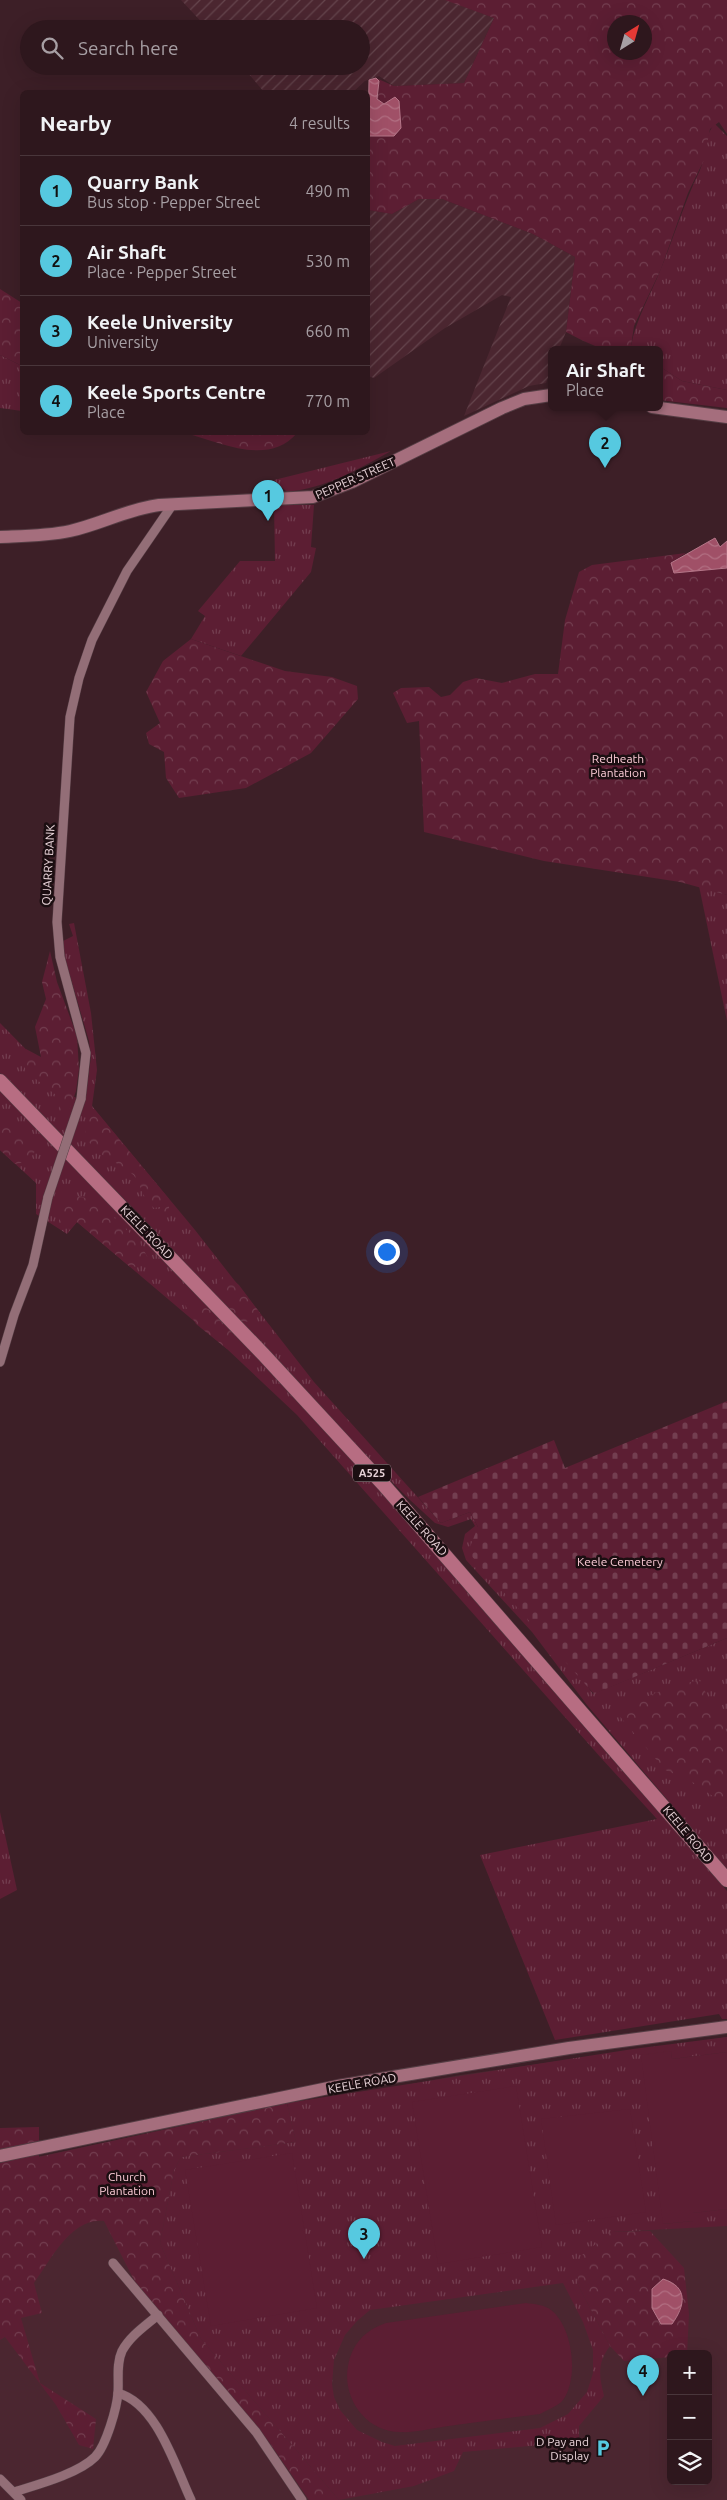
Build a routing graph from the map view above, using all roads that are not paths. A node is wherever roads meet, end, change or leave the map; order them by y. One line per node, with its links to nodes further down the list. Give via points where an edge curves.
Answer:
1 (548, 396): 4 (street, PEPPER STREET, via 524,399 502,408 313,498)
2 (663, 408): 3 (street)
3 (727, 417)
4 (173, 504): 5 (street, PEPPER STREET, via 136,508 70,531); 7 (street, QUARRY BANK, bridge, via 127,571 92,640 70,717 57,922 60,957 86,1053 81,1099 48,1196 33,1265)
5 (0, 537)
6 (0, 1082): 8 (main road, KEELE ROAD / A525, via 263,1354 370,1470)
7 (0, 1362)
8 (727, 1880)
9 (727, 2027): 10 (street, KEELE ROAD, via 570,2048 338,2086)
10 (0, 2156)
11 (113, 2263): 12 (street)
12 (158, 2316): 13 (street, via 134,2335 121,2353 116,2380); 18 (street, via 256,2432)
13 (118, 2393): 15 (street, via 108,2432 94,2458 67,2474); 17 (street, via 130,2396 142,2406 160,2433)
14 (1, 2483): 15 (street)
15 (14, 2492): 16 (street)
16 (21, 2500)
17 (192, 2500)
18 (302, 2500)

